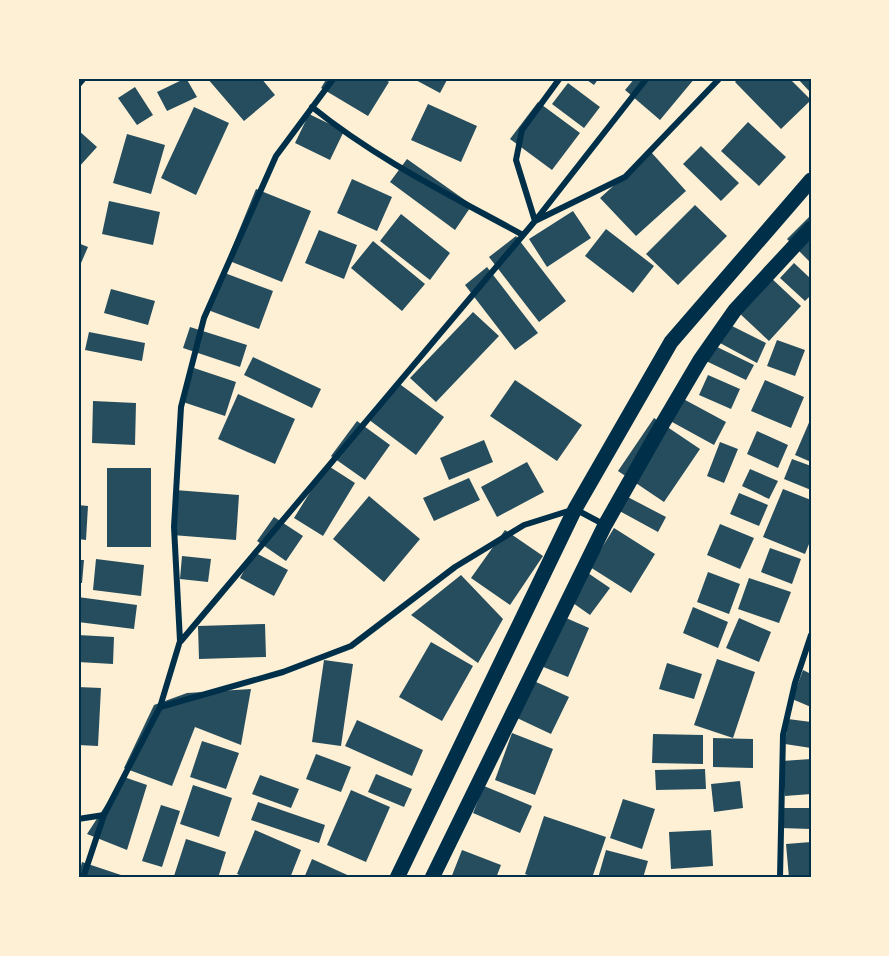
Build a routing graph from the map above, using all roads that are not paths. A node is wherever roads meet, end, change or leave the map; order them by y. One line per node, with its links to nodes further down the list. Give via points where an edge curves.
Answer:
1 (84, 78): 6 (street)
2 (334, 78): 7 (street)
3 (560, 78): 9 (street, via 522,130 516,160)
4 (647, 78): 9 (street)
5 (720, 78): 9 (street, via 625,177)
6 (78, 85)
7 (312, 107): 11 (street, via 348,136 392,163); 15 (street, via 276,156 204,318 181,407 174,527)
8 (811, 180): 12 (main road, via 671,342)
9 (535, 221): 11 (street)
10 (811, 228): 13 (main road, via 729,318 700,360)
11 (522, 235): 15 (street)
12 (575, 509): 13 (street); 16 (street, via 524,525 455,567 351,646 283,672); 20 (main road)
13 (605, 525): 21 (main road)
14 (811, 635): 22 (street, via 783,735)
15 (180, 641): 16 (street)
16 (160, 707): 17 (street)
17 (104, 815): 18 (street); 19 (street)
18 (78, 819)
19 (83, 878)
20 (397, 878)
21 (432, 878)
22 (780, 878)

